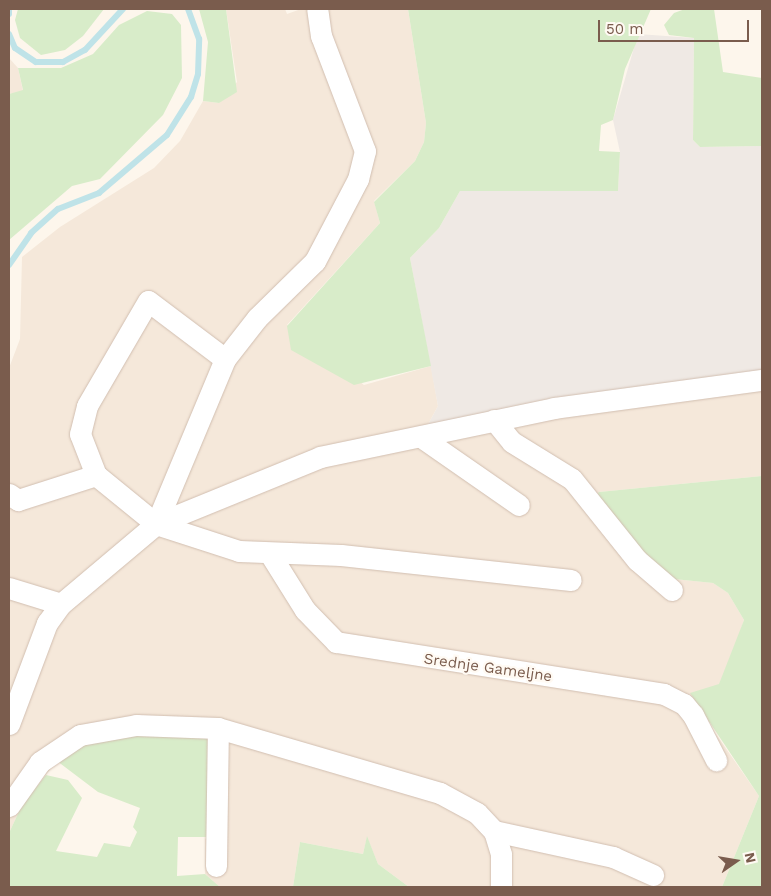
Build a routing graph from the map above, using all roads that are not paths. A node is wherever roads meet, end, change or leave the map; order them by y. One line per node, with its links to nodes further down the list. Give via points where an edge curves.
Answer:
1 (316, 9): 2 (street, via 327,54 358,123 365,151 358,179 315,261 257,318)
2 (225, 359): 6 (street, via 148,301 87,406 80,434); 9 (street)
3 (762, 380): 4 (street)
4 (494, 420): 5 (street); 13 (street, via 512,442 572,479 637,560)
5 (421, 437): 8 (street); 9 (street, via 320,457)
6 (96, 475): 7 (street, via 18,500); 9 (street)
7 (9, 494)
8 (518, 505)
9 (156, 524): 10 (street, via 239,551); 14 (street)
10 (270, 554): 11 (street, via 341,555); 17 (street, Srednje Gameljne, via 305,610 336,642 664,694 684,704 694,715)
11 (571, 580)
12 (9, 588): 14 (street)
13 (672, 590)
14 (61, 604): 15 (street, via 46,623)
15 (9, 724)
16 (218, 728): 18 (street, via 136,725 80,735 40,762); 19 (street, via 440,793 477,813); 20 (street)
17 (716, 760)
18 (9, 806)
19 (494, 831): 21 (street, via 613,857); 22 (street, via 501,854)
20 (216, 866)
21 (653, 876)
22 (501, 887)

